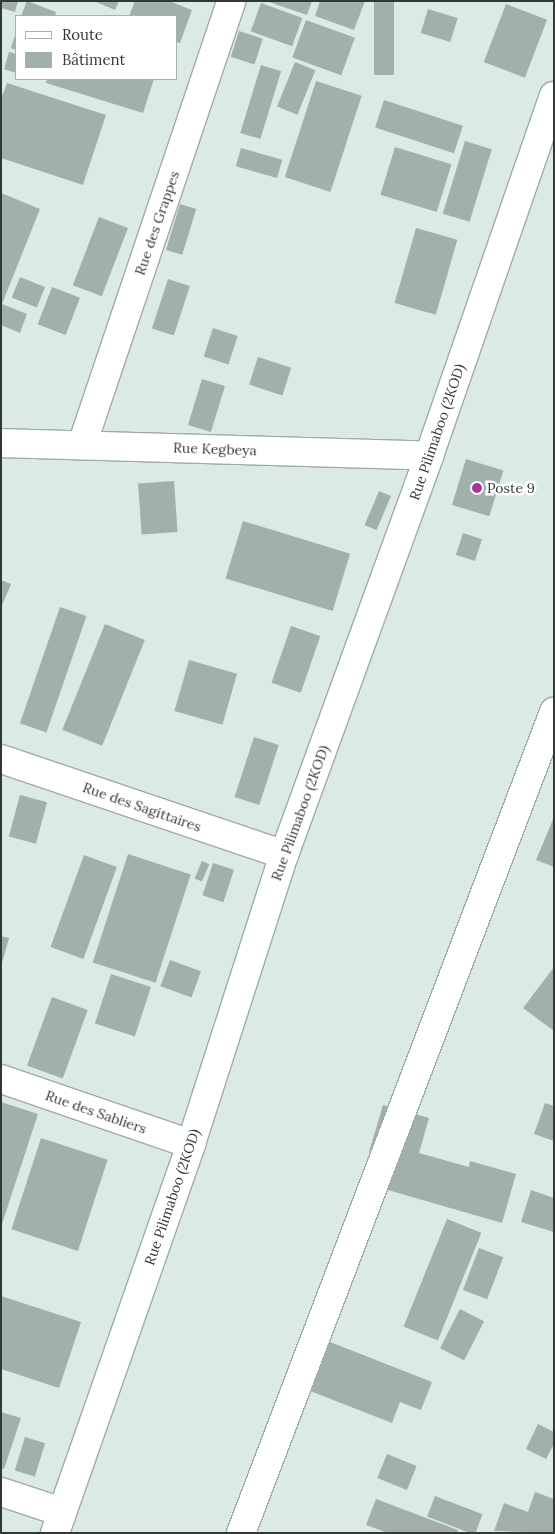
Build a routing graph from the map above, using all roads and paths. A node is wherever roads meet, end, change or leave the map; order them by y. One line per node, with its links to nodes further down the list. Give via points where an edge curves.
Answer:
1 (231, 1): 4 (street, Rue des Grappes)
2 (554, 96): 5 (street, Rue Pilimaboo (2KOD))
3 (1, 443): 4 (street, Rue Kegbeya)
4 (82, 445): 5 (street, Rue Kegbeya)
5 (429, 456): 8 (street, Rue Pilimaboo (2KOD))
6 (554, 712): 13 (street)
7 (1, 759): 8 (street, Rue des Sagittaires)
8 (284, 855): 10 (street, Rue Pilimaboo (2KOD))
9 (1, 1079): 10 (street, Rue des Sabliers)
10 (191, 1144): 12 (street, Rue Pilimaboo (2KOD))
11 (1, 1492): 12 (street)
12 (59, 1522)
13 (241, 1533)

